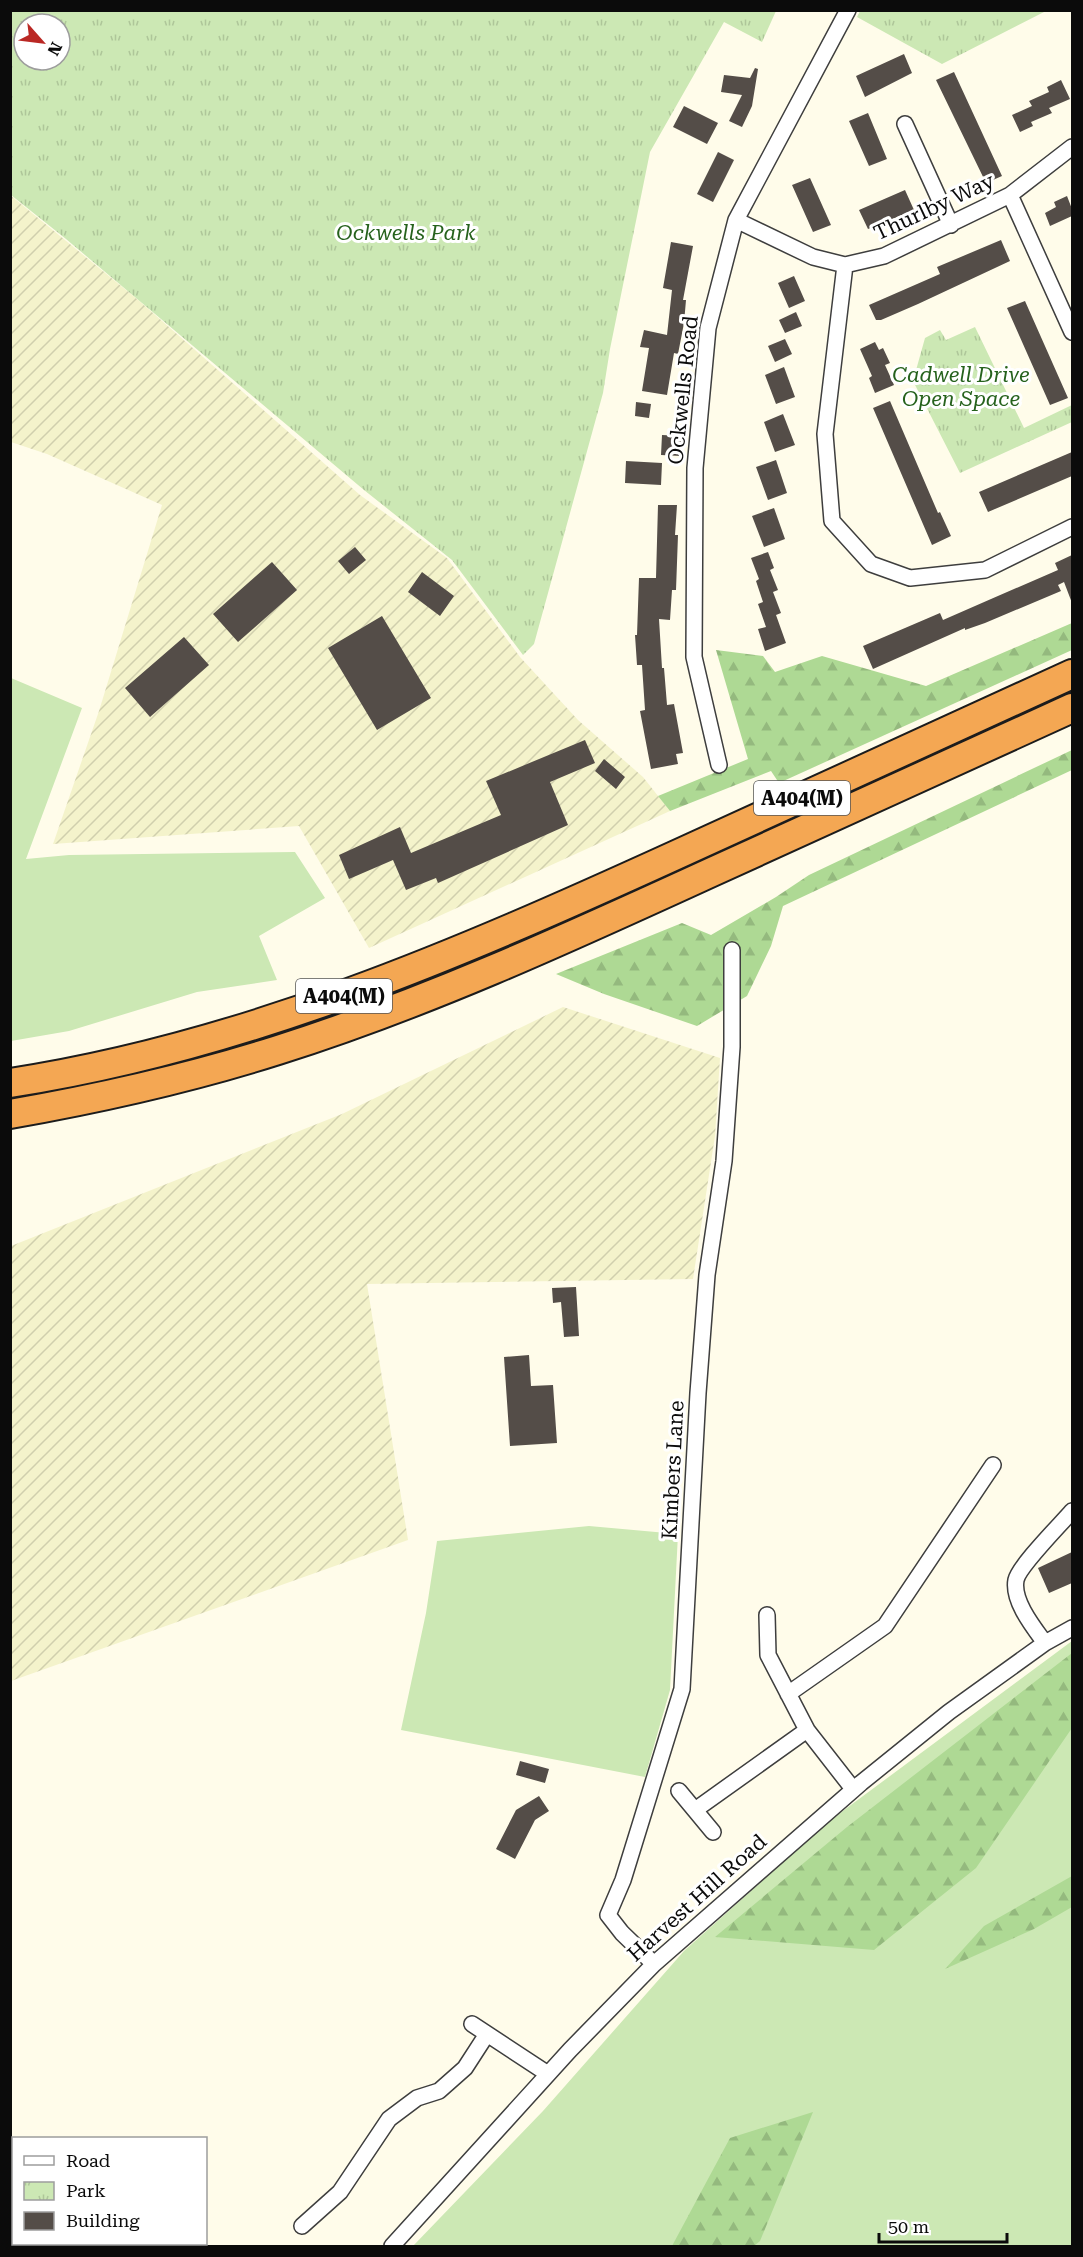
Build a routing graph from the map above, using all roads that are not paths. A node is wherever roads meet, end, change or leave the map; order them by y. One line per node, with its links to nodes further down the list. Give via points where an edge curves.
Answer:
1 (848, 10): 5 (street, Ockwells Road)
2 (905, 124): 6 (street)
3 (1072, 147): 4 (street, Thurlby Way)
4 (1010, 195): 6 (street, Thurlby Way); 8 (street)
5 (736, 220): 7 (street, Thurlby Way, via 813,257); 12 (street, Ockwells Road, via 708,327 695,468 694,657)
6 (951, 225): 7 (street, Thurlby Way, via 884,256)
7 (845, 265): 9 (street, via 825,434 832,521 871,564 910,578 985,570)
8 (1072, 332)
9 (1072, 527)
10 (1072, 674): 14 (highway, A404(M), via 572,903 376,984 205,1041)
11 (1072, 708): 15 (highway, A404(M), via 581,932 368,1020 191,1076)
12 (719, 765)
13 (732, 950): 27 (street, Kimbers Lane, via 732,1047 724,1161 706,1275 682,1689 623,1880 608,1915)
14 (10, 1083)
15 (10, 1114)
16 (993, 1465): 21 (street, via 885,1626)
17 (1072, 1511): 20 (street, via 1029,1559 1016,1580 1018,1600)
18 (766, 1616): 21 (street, via 768,1655)
19 (1072, 1628): 20 (street, Harvest Hill Road)
20 (1045, 1643): 23 (street, Harvest Hill Road, via 949,1712)
21 (788, 1694): 22 (street)
22 (807, 1730): 23 (street); 25 (street)
23 (853, 1789): 27 (street, Harvest Hill Road)
24 (679, 1791): 25 (street)
25 (695, 1810): 26 (street)
26 (713, 1832)
27 (654, 1964): 30 (street, Harvest Hill Road)
28 (472, 2024): 29 (street)
29 (487, 2034): 30 (street); 31 (street, via 465,2068 439,2091 417,2098 389,2119 340,2192)
30 (548, 2074): 32 (street, Harvest Hill Road)
31 (302, 2226)
32 (392, 2247)

